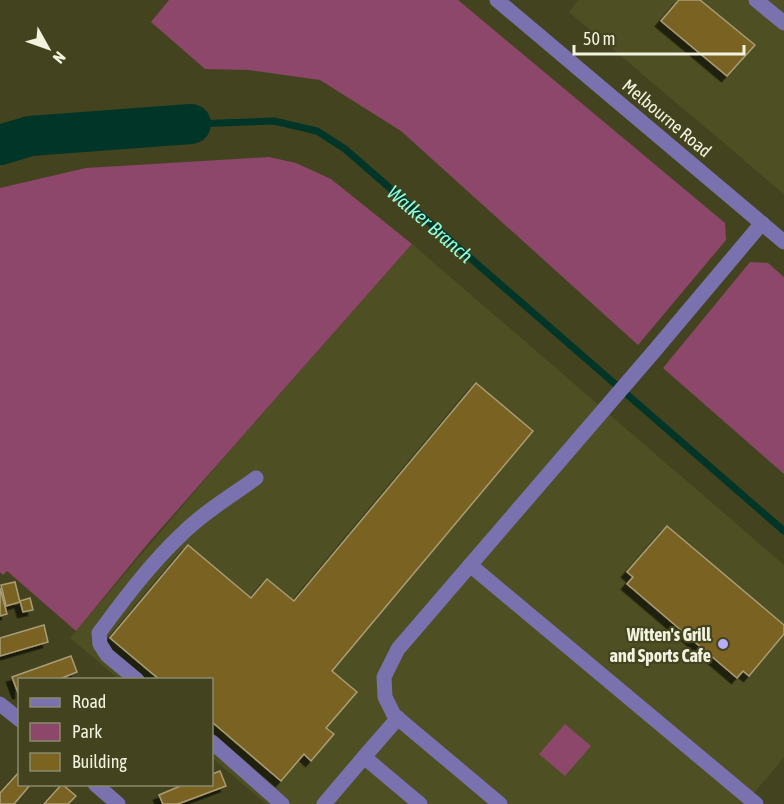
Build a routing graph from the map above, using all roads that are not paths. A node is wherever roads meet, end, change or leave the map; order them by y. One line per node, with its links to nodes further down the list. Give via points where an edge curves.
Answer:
1 (497, 0): 4 (street, Melbourne Road)
2 (756, 0): 3 (street)
3 (784, 23)
4 (762, 223): 5 (street, Melbourne Road); 7 (street)
5 (784, 242)
6 (256, 478): 8 (street, via 183,532 99,633 107,655)
7 (470, 565): 11 (street, via 399,649 384,677 385,697); 20 (street)
8 (135, 678)
9 (0, 704): 10 (street)
10 (18, 718)
11 (398, 718): 13 (street); 19 (street)
12 (213, 743): 17 (street)
13 (364, 757): 15 (street); 18 (street)
14 (97, 786): 16 (street)
15 (416, 803)
16 (118, 804)
17 (282, 804)
18 (324, 804)
19 (500, 804)
20 (756, 804)

